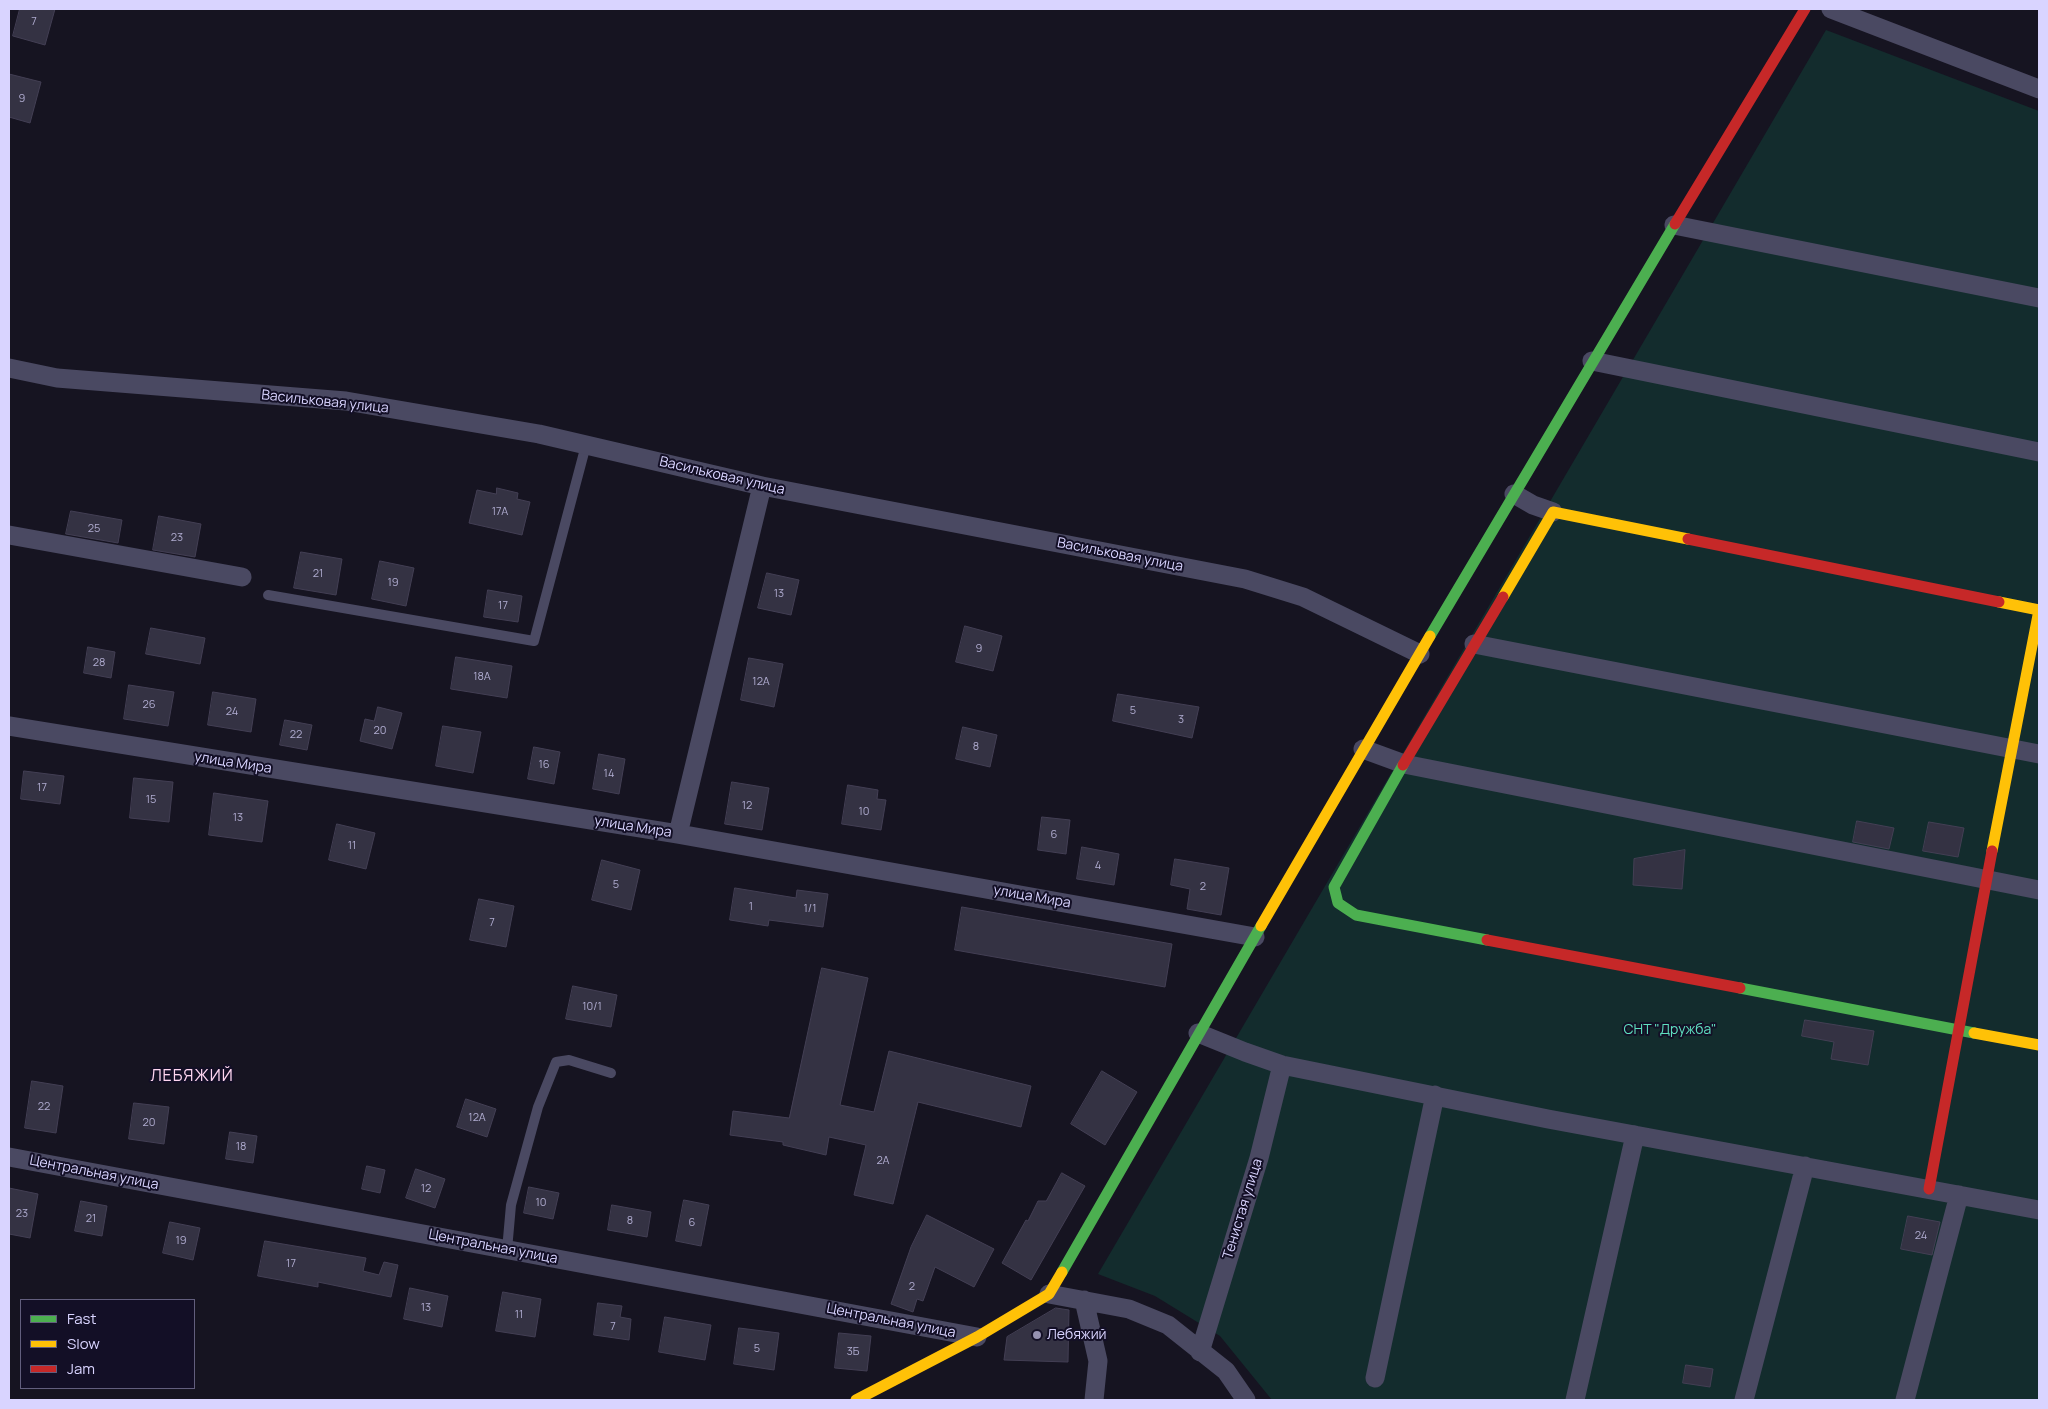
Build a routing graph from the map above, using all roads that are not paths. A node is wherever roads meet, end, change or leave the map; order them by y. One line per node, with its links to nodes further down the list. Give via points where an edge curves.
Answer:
1 (1805, 9): 4 (street)
2 (1831, 9): 3 (street)
3 (2039, 89)
4 (1674, 225): 5 (street); 6 (street)
5 (2039, 298)
6 (1592, 361): 9 (street); 11 (street)
7 (9, 368): 8 (street, Васильковая улица, via 57,378 346,401 540,434)
8 (586, 445): 10 (street, Васильковая улица); 15 (lane, via 534,641)
9 (2039, 452)
10 (762, 486): 17 (street, Васильковая улица, via 1246,579 1303,597); 23 (street)
11 (1514, 494): 12 (street); 17 (street)
12 (1553, 512): 16 (street); 19 (street, via 2039,610)
13 (9, 535): 14 (street)
14 (242, 577)
15 (268, 595)
16 (1474, 644): 19 (street); 22 (street)
17 (1420, 654): 20 (street)
18 (9, 726): 23 (street, улица Мира)
19 (2010, 748): 21 (street); 24 (street)
20 (1363, 749): 22 (street); 26 (street)
21 (2039, 754)
22 (1404, 764): 24 (street); 27 (street, via 1334,888 1338,903 1356,915)
23 (678, 834): 26 (street, улица Мира)
24 (1988, 880): 25 (street); 27 (street)
25 (2039, 890)
26 (1255, 937): 28 (street)
27 (1960, 1030): 29 (street); 36 (street)
28 (1198, 1033): 30 (street); 40 (street)
29 (2039, 1045)
30 (1282, 1065): 32 (street); 43 (street, Тенистая улица, via 1259,1158)
31 (611, 1073): 39 (lane, via 569,1060 556,1062 538,1107 511,1205)
32 (1435, 1095): 33 (street); 44 (street)
33 (1635, 1135): 35 (street); 48 (street)
34 (9, 1157): 39 (street, Центральная улица)
35 (1805, 1166): 36 (street); 49 (street)
36 (1929, 1190): 37 (street)
37 (1959, 1195): 38 (street); 50 (street)
38 (2039, 1210)
39 (508, 1250): 42 (street, Центральная улица)
40 (1049, 1294): 41 (street); 42 (street)
41 (1084, 1300): 43 (street, via 1129,1310 1168,1325); 46 (street, via 1098,1361)
42 (976, 1337): 45 (street)
43 (1200, 1352): 47 (street, via 1226,1371)
44 (1375, 1378)
45 (856, 1400)
46 (1094, 1400)
47 (1246, 1400)
48 (1575, 1400)
49 (1744, 1400)
50 (1905, 1400)

